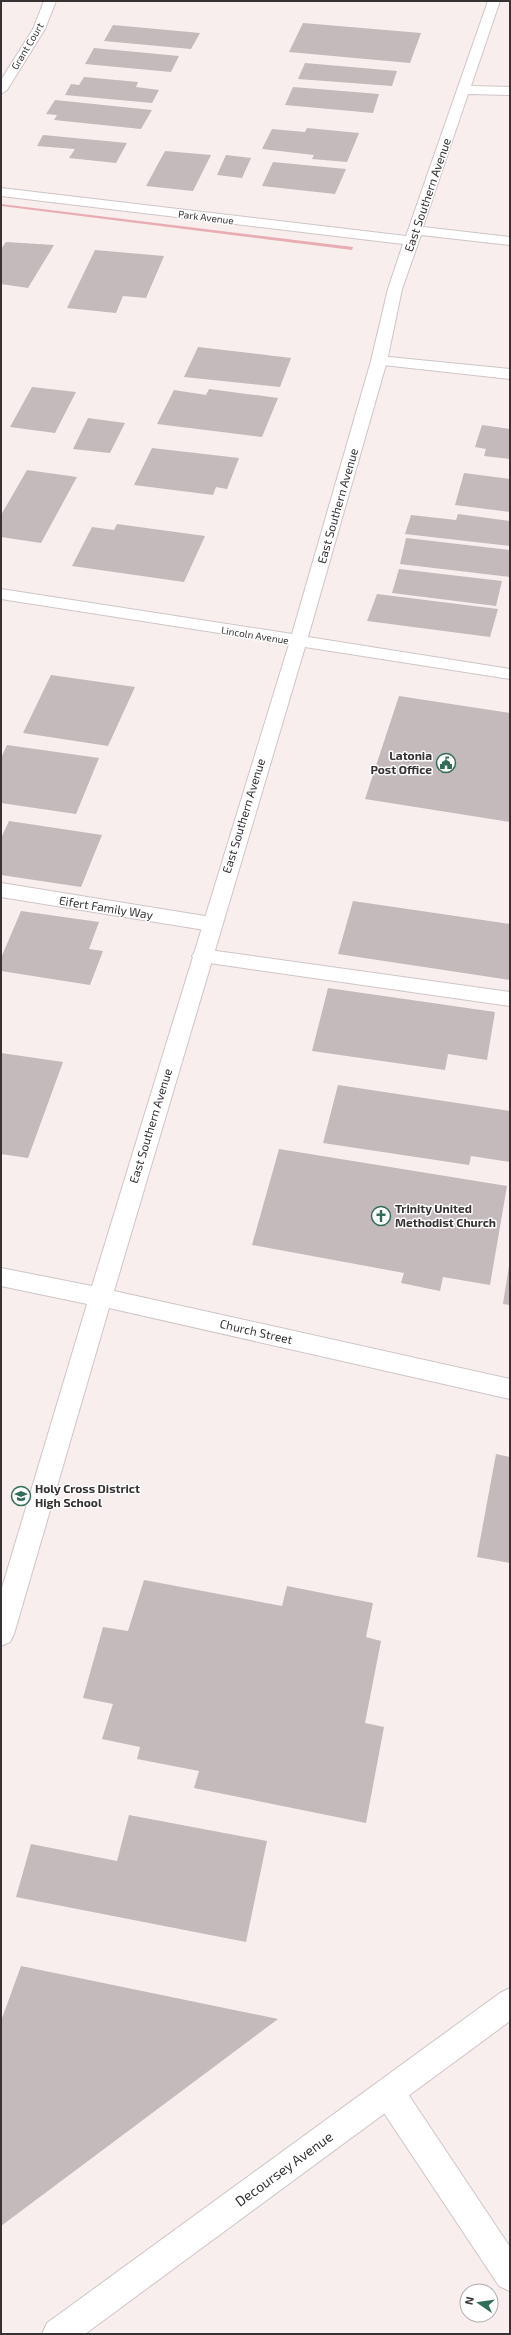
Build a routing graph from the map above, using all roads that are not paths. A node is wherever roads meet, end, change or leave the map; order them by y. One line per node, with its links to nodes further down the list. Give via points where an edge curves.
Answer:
1 (50, 1): 3 (street, Grant Court, via 39,29)
2 (494, 1): 4 (street, East Southern Avenue)
3 (1, 90)
4 (465, 90): 5 (street); 7 (street, East Southern Avenue)
5 (510, 91)
6 (1, 192): 7 (street, Park Avenue)
7 (413, 236): 8 (street, Park Avenue); 9 (street, East Southern Avenue, via 395,289)
8 (510, 241)
9 (379, 361): 10 (street); 12 (street, East Southern Avenue)
10 (510, 374)
11 (1, 594): 12 (street, Lincoln Avenue)
12 (298, 642): 13 (street, Lincoln Avenue); 15 (street, East Southern Avenue)
13 (510, 674)
14 (1, 890): 15 (street, Eifert Family Way)
15 (211, 924): 16 (street, East Southern Avenue)
16 (202, 956): 17 (street); 19 (street, East Southern Avenue)
17 (510, 999)
18 (1, 1277): 19 (street, Church Street)
19 (100, 1297): 20 (street, Church Street); 21 (street, East Southern Avenue)
20 (510, 1390)
21 (1, 1634)
22 (510, 2003): 23 (street, Decoursey Avenue)
23 (389, 2093): 24 (street); 25 (street, Decoursey Avenue)
24 (510, 2275)
25 (58, 2334)

